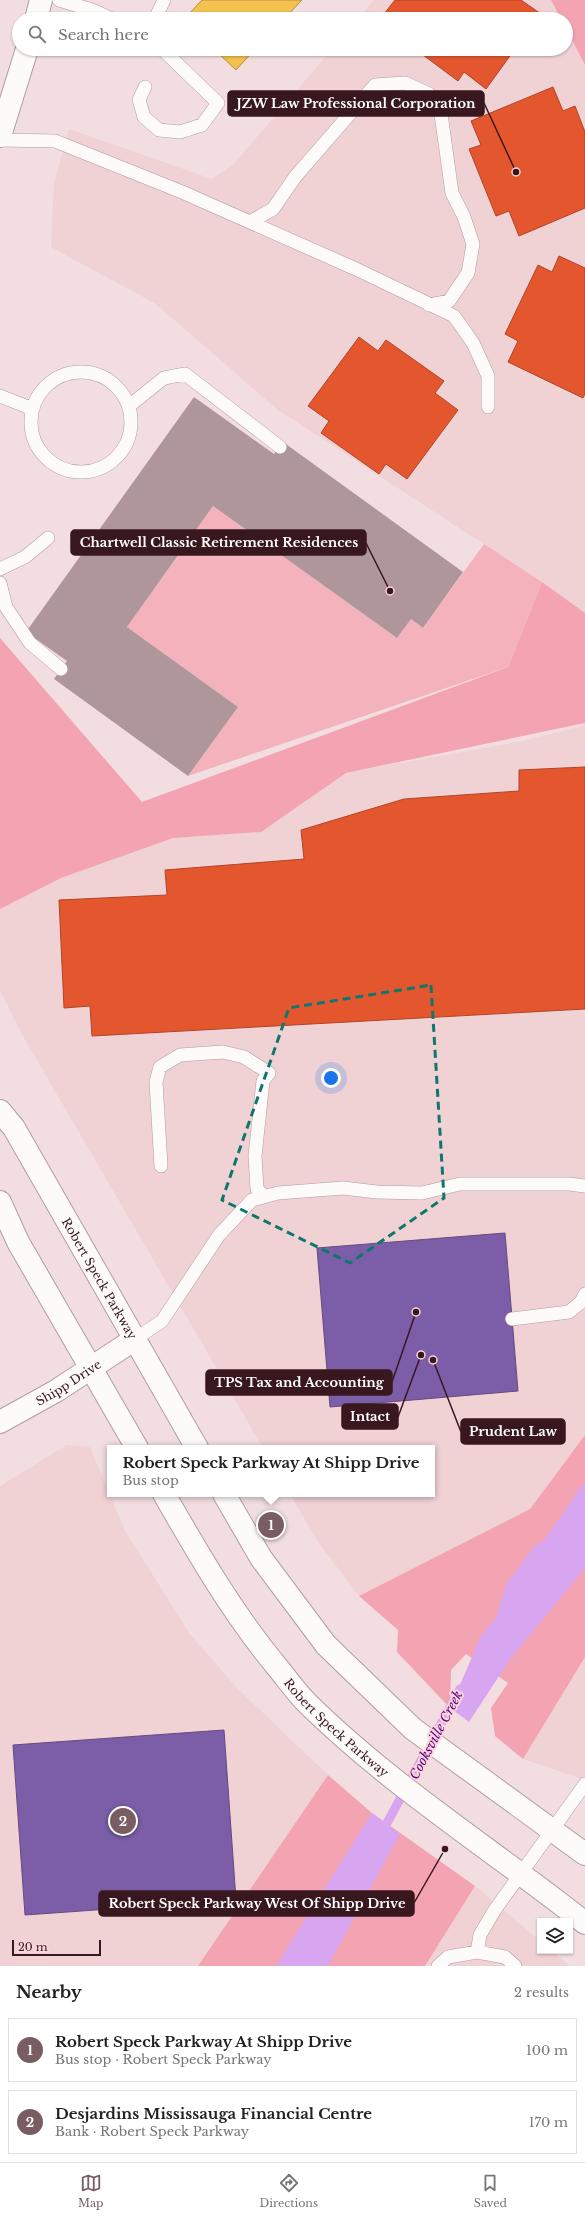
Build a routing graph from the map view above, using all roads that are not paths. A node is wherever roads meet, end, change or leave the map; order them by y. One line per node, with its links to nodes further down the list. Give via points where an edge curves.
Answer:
1 (41, 0): 4 (street)
2 (59, 0): 5 (lane)
3 (164, 0): 6 (lane)
4 (38, 12)
5 (96, 12)
6 (159, 12)
7 (24, 56): 10 (street)
8 (169, 56): 9 (lane, via 218,103 202,125 180,132 159,130 144,117 139,100)
9 (144, 87)
10 (0, 136)
11 (0, 140): 12 (lane, via 55,141)
12 (250, 222): 13 (lane); 13 (lane, via 273,209 295,177 375,85 405,83 429,94 440,107 452,193 473,244 468,273 449,301)
13 (429, 304): 16 (lane, via 454,316 473,343 488,376)
14 (0, 396): 17 (lane)
15 (129, 406): 17 (lane, via 120,389 105,377 78,371 57,377 42,390); 17 (lane, via 131,428 122,453 101,469 75,472 57,466 43,454 33,438); 18 (lane, via 164,378 185,374)
16 (488, 407)
17 (33, 409)
18 (280, 446)
19 (48, 538): 20 (lane, via 25,557)
20 (0, 569)
21 (0, 582): 22 (lane, via 6,607 30,643)
22 (61, 669)
23 (0, 1111): 30 (street, Robert Speck Parkway, via 14,1128)
24 (161, 1166): 26 (lane, via 156,1082 160,1067 180,1055 223,1052 244,1057 269,1073 263,1081 255,1156 257,1188)
25 (585, 1186): 26 (lane, via 460,1184 422,1193 343,1188)
26 (264, 1196): 30 (lane, via 252,1200 219,1235 162,1321)
27 (0, 1202): 31 (street, via 18,1242)
28 (585, 1294): 29 (lane, via 581,1302 569,1312)
29 (512, 1319)
30 (135, 1339): 31 (street, Shipp Drive); 34 (street, Robert Speck Parkway)
31 (91, 1368): 32 (street, Shipp Drive); 33 (street)
32 (0, 1422)
33 (135, 1445)
34 (195, 1445)
35 (166, 1497): 40 (street, Robert Speck Parkway, via 213,1579 251,1636 306,1702 390,1776)
36 (226, 1497): 38 (street, via 261,1558 326,1645 413,1729)
37 (585, 1784): 38 (lane)
38 (552, 1830): 39 (street); 40 (lane)
39 (585, 1854)
40 (521, 1873): 41 (street, Robert Speck Parkway); 42 (lane, via 480,1934)
41 (585, 1923)
42 (477, 1952): 43 (lane, via 448,1957); 44 (lane, via 505,1957)
43 (438, 1966)
44 (515, 1966)

